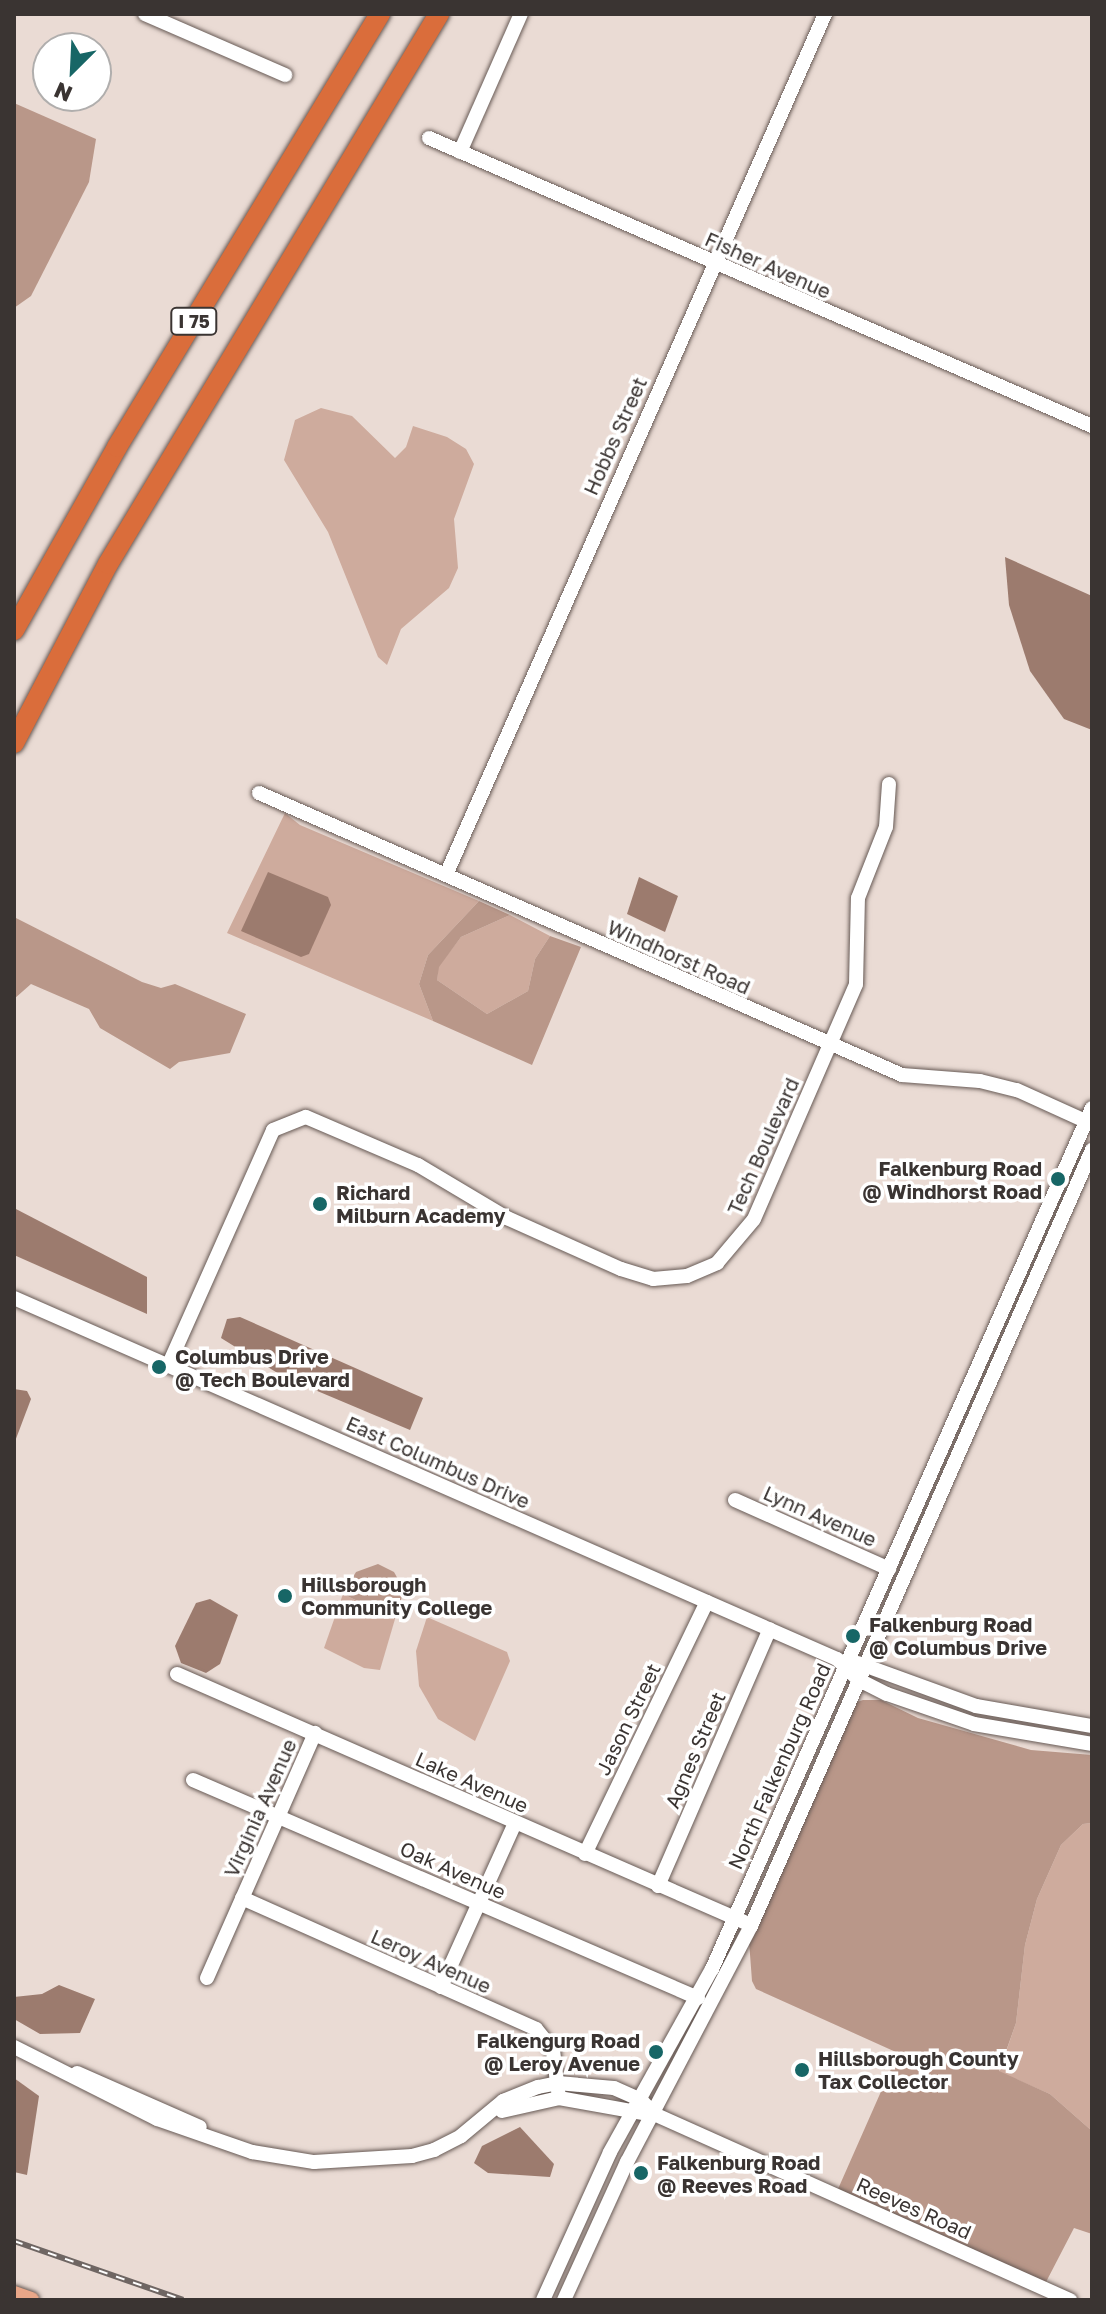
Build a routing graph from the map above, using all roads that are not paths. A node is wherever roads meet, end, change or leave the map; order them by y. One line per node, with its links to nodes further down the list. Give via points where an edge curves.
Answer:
1 (145, 14): 6 (street)
2 (380, 14): 11 (highway, I 75, via 117,447)
3 (439, 14): 12 (highway, I 75, via 108,564)
4 (521, 14): 8 (street)
5 (825, 14): 9 (street, Hobbs Street)
6 (285, 75)
7 (429, 138): 8 (street, Fisher Avenue)
8 (460, 152): 9 (street, Fisher Avenue)
9 (713, 262): 10 (street, Fisher Avenue); 15 (street, Hobbs Street)
10 (1092, 426)
11 (14, 630)
12 (14, 743)
13 (889, 784): 16 (street, Tech Boulevard, via 886,827 858,898 856,984)
14 (259, 793): 15 (street, Windhorst Road)
15 (446, 875): 16 (street, Windhorst Road)
16 (830, 1046): 17 (street, Windhorst Road, via 902,1075 980,1081); 20 (street, Tech Boulevard, via 754,1219 717,1263 687,1276 653,1279 621,1269 507,1218 418,1165 306,1117 273,1130)
17 (1090, 1118): 22 (street, North Falkenburg Road)
18 (1092, 1150): 25 (street, North Falkenburg Road)
19 (14, 1298): 20 (street, East Columbus Drive)
20 (168, 1366): 23 (street, East Columbus Drive)
21 (735, 1500): 22 (street, Lynn Avenue)
22 (889, 1569): 26 (street, North Falkenburg Road)
23 (707, 1602): 24 (street, East Columbus Drive); 35 (street, Jason Street)
24 (770, 1629): 26 (street, East Columbus Drive); 36 (street, Agnes Street)
25 (867, 1662): 26 (street, East Columbus Drive); 28 (street, North Falkenburg Road); 29 (street, East Columbus Drive, via 976,1706)
26 (846, 1663): 28 (street, East Columbus Drive); 39 (street, North Falkenburg Road)
27 (177, 1674): 30 (street, Lake Avenue)
28 (859, 1680): 31 (street, via 974,1724); 40 (street, North Falkenburg Road)
29 (1092, 1726)
30 (315, 1733): 33 (street, Virginia Avenue); 34 (street, Lake Avenue)
31 (1092, 1744)
32 (193, 1780): 33 (street, Oak Avenue)
33 (278, 1815): 37 (street, Virginia Avenue); 38 (street, Oak Avenue)
34 (515, 1823): 35 (street, Lake Avenue); 38 (street)
35 (585, 1854): 36 (street, Lake Avenue)
36 (658, 1886): 39 (street, Lake Avenue)
37 (242, 1898): 41 (street, Virginia Avenue); 42 (street, Leroy Avenue)
38 (479, 1903): 42 (street); 43 (street, Oak Avenue)
39 (735, 1918): 40 (street, Lake Avenue); 43 (street, North Falkenburg Road)
40 (751, 1926): 47 (street, North Falkenburg Road)
41 (207, 1978)
42 (441, 1987): 45 (street, Leroy Avenue, via 536,2029 553,2050)
43 (698, 1998): 46 (street, North Falkenburg Road)
44 (14, 2047): 45 (street, via 233,2146 314,2162 434,2150 474,2126)
45 (559, 2090): 46 (street)
46 (637, 2106): 47 (street); 50 (street, North Falkenburg Road)
47 (654, 2114): 51 (street, North Falkenburg Road); 52 (street, Reeves Road)
48 (14, 2294): 49 (main road)
49 (31, 2300)
50 (543, 2300)
51 (564, 2300)
52 (1070, 2300)

